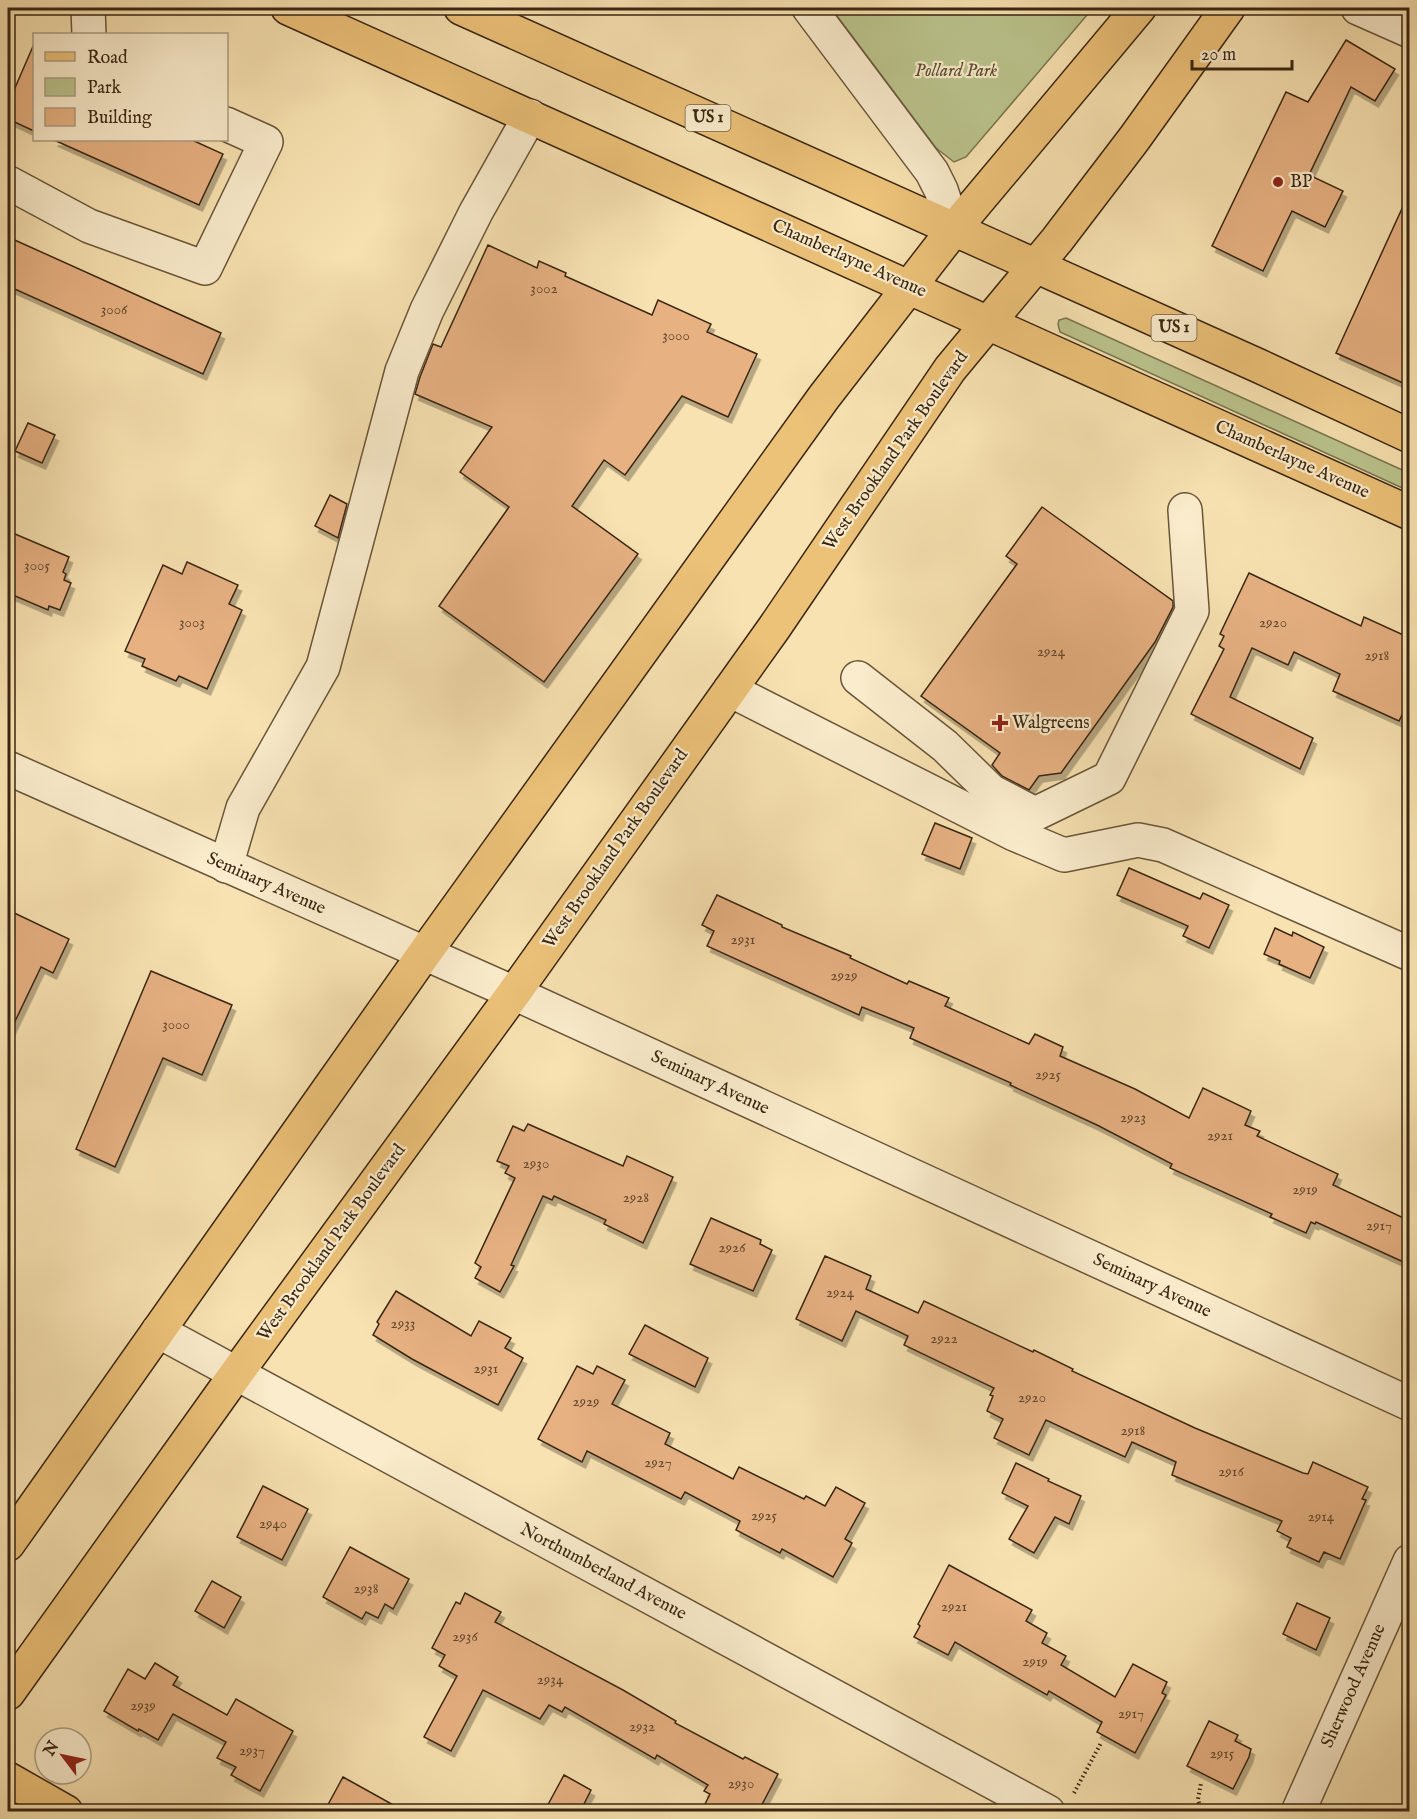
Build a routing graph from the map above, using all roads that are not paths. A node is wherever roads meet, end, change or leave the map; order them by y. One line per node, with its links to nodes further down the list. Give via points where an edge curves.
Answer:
1 (88, 8): 9 (street)
2 (288, 8): 10 (main road, Chamberlayne Avenue)
3 (461, 8): 13 (main road, US 1)
4 (809, 8): 13 (street, via 932,172)
5 (1138, 8): 13 (main road)
6 (1228, 8): 14 (main road, West Brookland Park Boulevard, via 1134,139)
7 (1358, 8): 8 (street)
8 (1410, 31)
9 (89, 33)
10 (530, 116): 15 (main road, Chamberlayne Avenue); 23 (street, via 476,212 402,371 323,667 243,808)
11 (228, 125): 12 (street, via 266,142 205,268 89,226)
12 (9, 183)
13 (954, 229): 14 (main road, US 1); 15 (main road)
14 (1035, 266): 16 (main road, West Brookland Park Boulevard); 17 (main road, US 1)
15 (909, 286): 16 (main road, Chamberlayne Avenue); 24 (main road, via 824,397)
16 (989, 322): 19 (main road, Chamberlayne Avenue); 21 (main road, West Brookland Park Boulevard, via 950,369)
17 (1410, 436)
18 (1185, 510): 20 (street, via 1192,611 1109,778 1035,814 991,791 945,746)
19 (1410, 513)
20 (858, 678)
21 (730, 690): 25 (street, via 1014,834 1064,855 1138,840 1163,845); 26 (main road, West Brookland Park Boulevard)
22 (8, 768): 23 (street, Seminary Avenue)
23 (226, 866): 24 (street, Seminary Avenue)
24 (424, 954): 26 (street, Seminary Avenue); 27 (main road)
25 (1410, 954)
26 (514, 993): 28 (main road, West Brookland Park Boulevard); 29 (street, Seminary Avenue)
27 (158, 1331): 28 (street, Northumberland Avenue); 30 (main road)
28 (236, 1374): 32 (main road, West Brookland Park Boulevard); 35 (street, Northumberland Avenue)
29 (1410, 1404)
30 (8, 1544)
31 (1410, 1561): 36 (street, Sherwood Avenue)
32 (8, 1693)
33 (8, 1779): 34 (main road)
34 (66, 1812)
35 (1048, 1812)
36 (1298, 1812)

